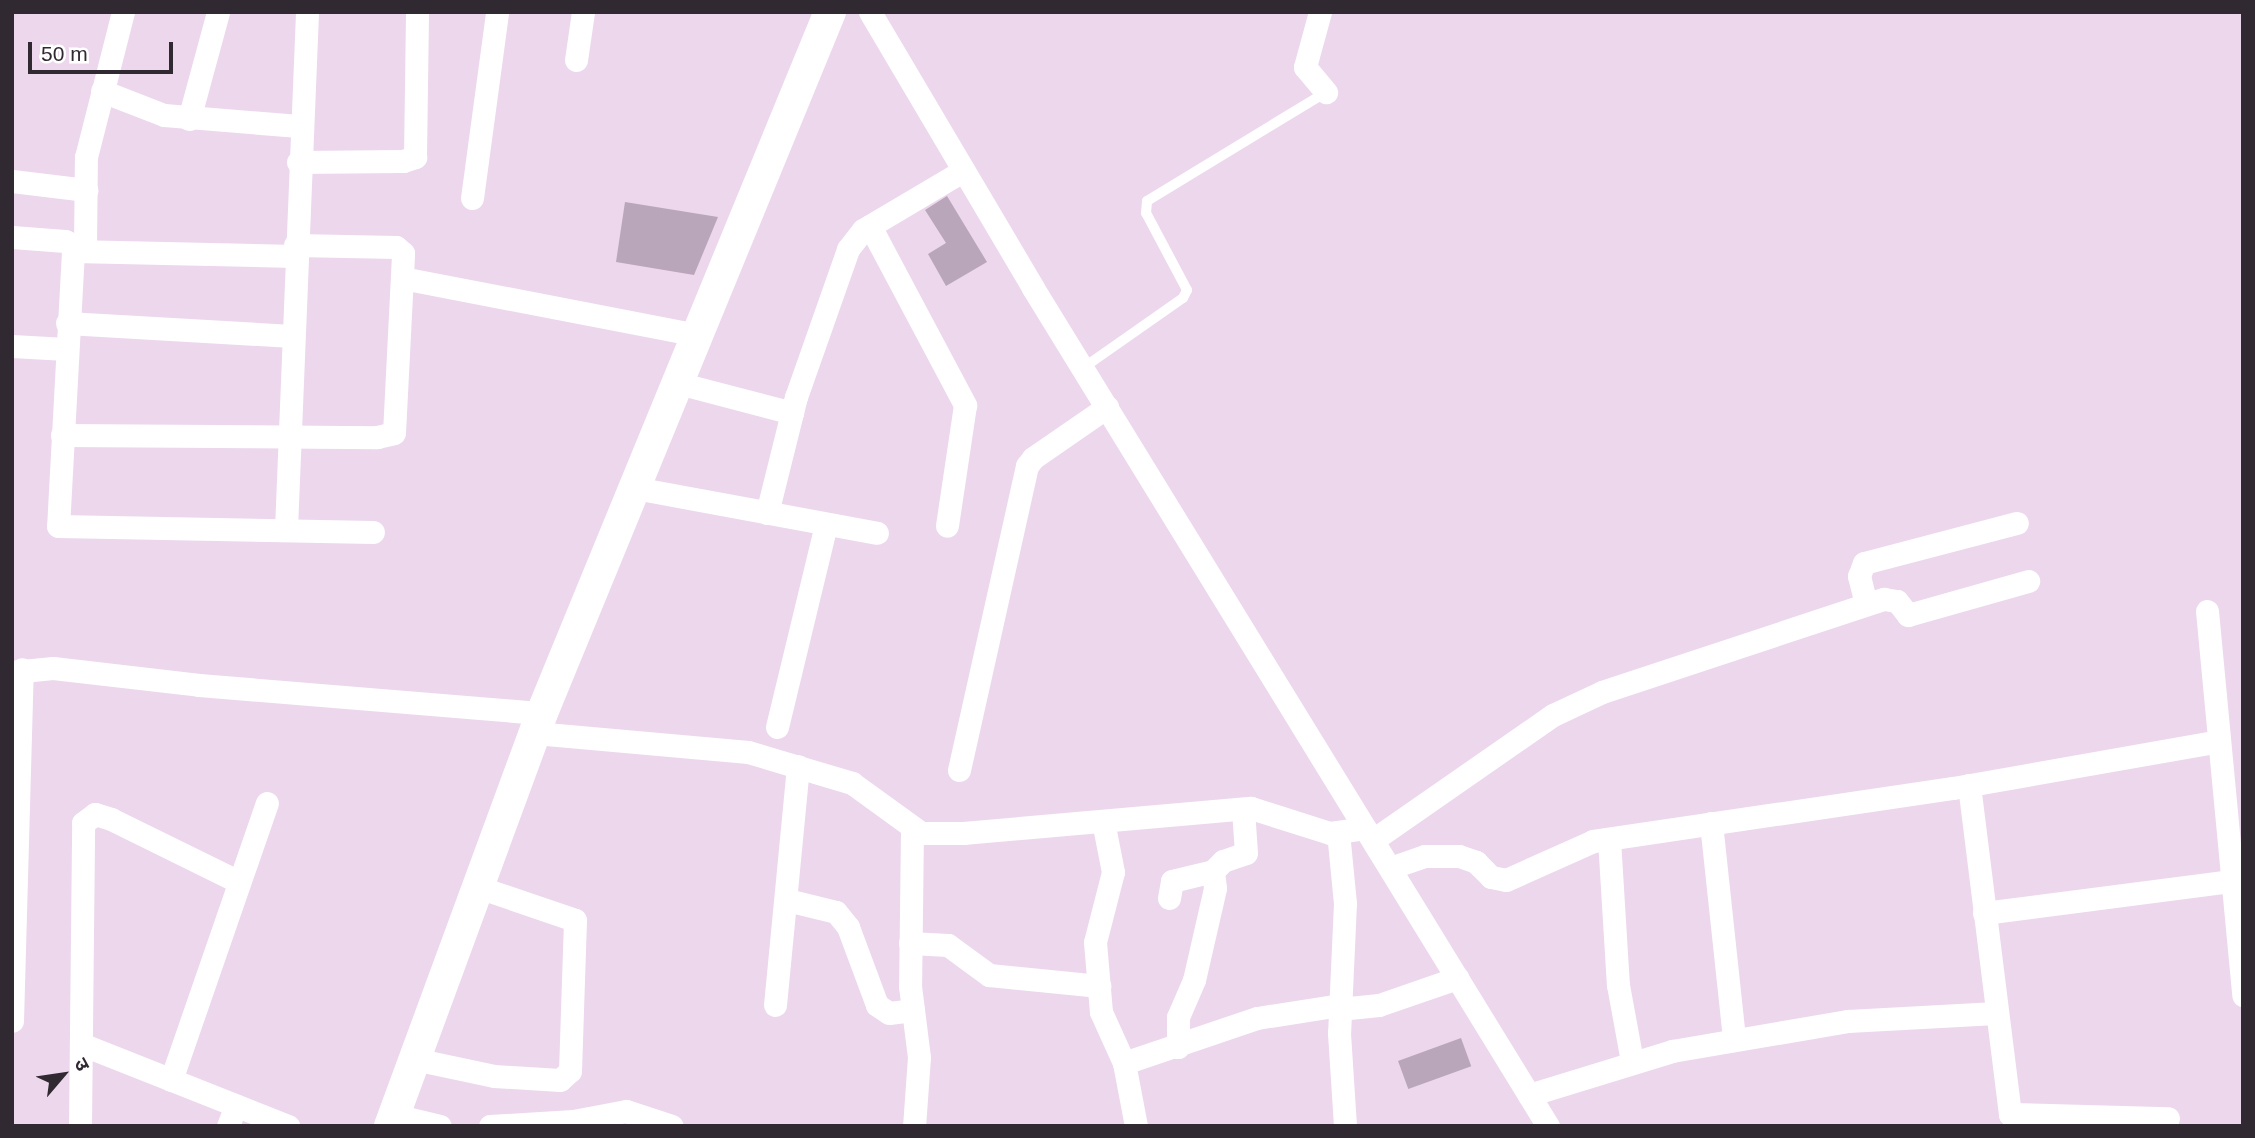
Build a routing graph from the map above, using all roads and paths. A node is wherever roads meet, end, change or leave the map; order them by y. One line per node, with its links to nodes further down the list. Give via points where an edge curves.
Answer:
1 (123, 12): 11 (street)
2 (218, 12): 13 (street)
3 (307, 12): 14 (street)
4 (417, 12): 15 (street, via 415,157)
5 (497, 12): 19 (street)
6 (583, 12): 10 (street)
7 (830, 12): 26 (main road)
8 (870, 12): 16 (street)
9 (1320, 12): 12 (street, via 1305,67)
10 (576, 60)
11 (102, 91): 13 (street, via 147,111); 18 (street, via 86,158)
12 (1325, 92): 30 (lane, via 1147,201 1146,213 1187,290)
13 (189, 119): 14 (street)
14 (299, 126): 15 (street)
15 (298, 162): 23 (street)
16 (964, 170): 20 (street); 30 (street)
17 (12, 181): 18 (street)
18 (86, 190): 22 (street)
19 (472, 198)
20 (870, 226): 33 (street, via 848,249); 40 (street, via 965,405)
21 (12, 237): 22 (street, via 65,241)
22 (81, 247): 23 (street); 25 (street, via 70,257)
23 (295, 250): 24 (street, via 396,247 404,253); 27 (street)
24 (402, 278): 26 (street); 35 (street, via 394,432 377,437)
25 (67, 323): 27 (street); 29 (street)
26 (698, 335): 31 (main road)
27 (292, 336): 35 (street)
28 (12, 346): 29 (street)
29 (66, 349): 34 (street)
30 (1083, 368): 32 (street)
31 (678, 383): 33 (street); 36 (main road)
32 (1107, 407): 52 (street, via 1033,458 1027,467); 62 (street)
33 (792, 413): 37 (street)
34 (62, 435): 35 (street); 41 (street, via 58,526)
35 (289, 438): 41 (street)
36 (635, 488): 37 (street); 48 (main road)
37 (767, 513): 39 (street)
38 (2017, 523): 45 (street, via 1864,564 1859,576)
39 (826, 524): 43 (street); 49 (street)
40 (947, 526)
41 (286, 529): 42 (street)
42 (373, 532)
43 (877, 533)
44 (2028, 581): 45 (street, via 1908,615 1891,598)
45 (1866, 604): 62 (street, via 1576,703)
46 (2207, 611): 50 (street)
47 (17, 671): 48 (street, via 54,668); 54 (street)
48 (539, 723): 51 (street, via 731,750); 68 (main road)
49 (777, 727)
50 (2219, 741): 53 (street); 60 (street)
51 (798, 766): 59 (street, via 852,783); 70 (street)
52 (959, 770)
53 (1969, 785): 58 (street); 71 (street)
54 (15, 793): 80 (street)
55 (267, 803): 67 (street)
56 (1243, 809): 57 (street); 61 (street, via 1263,809); 65 (street, via 1246,853 1223,861)
57 (1103, 821): 59 (street, via 963,833); 74 (street, via 1113,873 1095,942)
58 (1711, 823): 63 (street); 81 (street)
59 (912, 830): 72 (street)
60 (2235, 830): 66 (street)
61 (1338, 832): 62 (street); 77 (street, via 1345,904)
62 (1369, 834): 64 (street)
63 (1609, 839): 64 (street, via 1506,880 1491,877 1476,862 1460,856 1425,856); 85 (street, via 1618,985)
64 (1390, 868): 73 (street)
65 (1213, 871): 69 (street, via 1172,881); 83 (street, via 1215,888 1194,980 1178,1017)
66 (2232, 881): 71 (street); 75 (street)
67 (239, 882): 82 (street, via 111,819 89,816 83,823); 87 (street)
68 (478, 887): 84 (main road); 84 (street, via 575,920 570,1071 560,1080 494,1076)
69 (1169, 898)
70 (788, 900): 76 (street); 78 (street, via 836,912 848,927 877,1005 889,1013)
71 (1984, 912): 79 (street)
72 (910, 943): 74 (street, via 947,945 989,975); 78 (street)
73 (1457, 978): 77 (street, via 1379,1005); 88 (street)
74 (1099, 986): 86 (street, via 1105,1024)
75 (2243, 995)
76 (775, 1005)
77 (1340, 1007): 83 (street, via 1257,1018); 100 (street)
78 (913, 1010): 98 (street, via 918,1040)
79 (1996, 1013): 81 (street, via 1848,1021); 90 (street, via 2010,1114)
80 (12, 1021)
81 (1734, 1040): 85 (street)
82 (81, 1044): 87 (street); 93 (street)
83 (1178, 1047): 86 (street)
84 (414, 1059): 91 (main road)
85 (1632, 1061): 88 (street)
86 (1124, 1063): 99 (street)
87 (171, 1080): 89 (street)
88 (1529, 1096): 101 (street)
89 (232, 1115): 94 (street)
90 (2168, 1118)
91 (392, 1120): 95 (street)
92 (648, 1122): 96 (street, via 614,1111 573,1121); 97 (street)
93 (80, 1126)
94 (288, 1126)
95 (440, 1126)
96 (490, 1126)
97 (672, 1126)
98 (914, 1126)
99 (1136, 1126)
100 (1345, 1126)
101 (1548, 1126)

